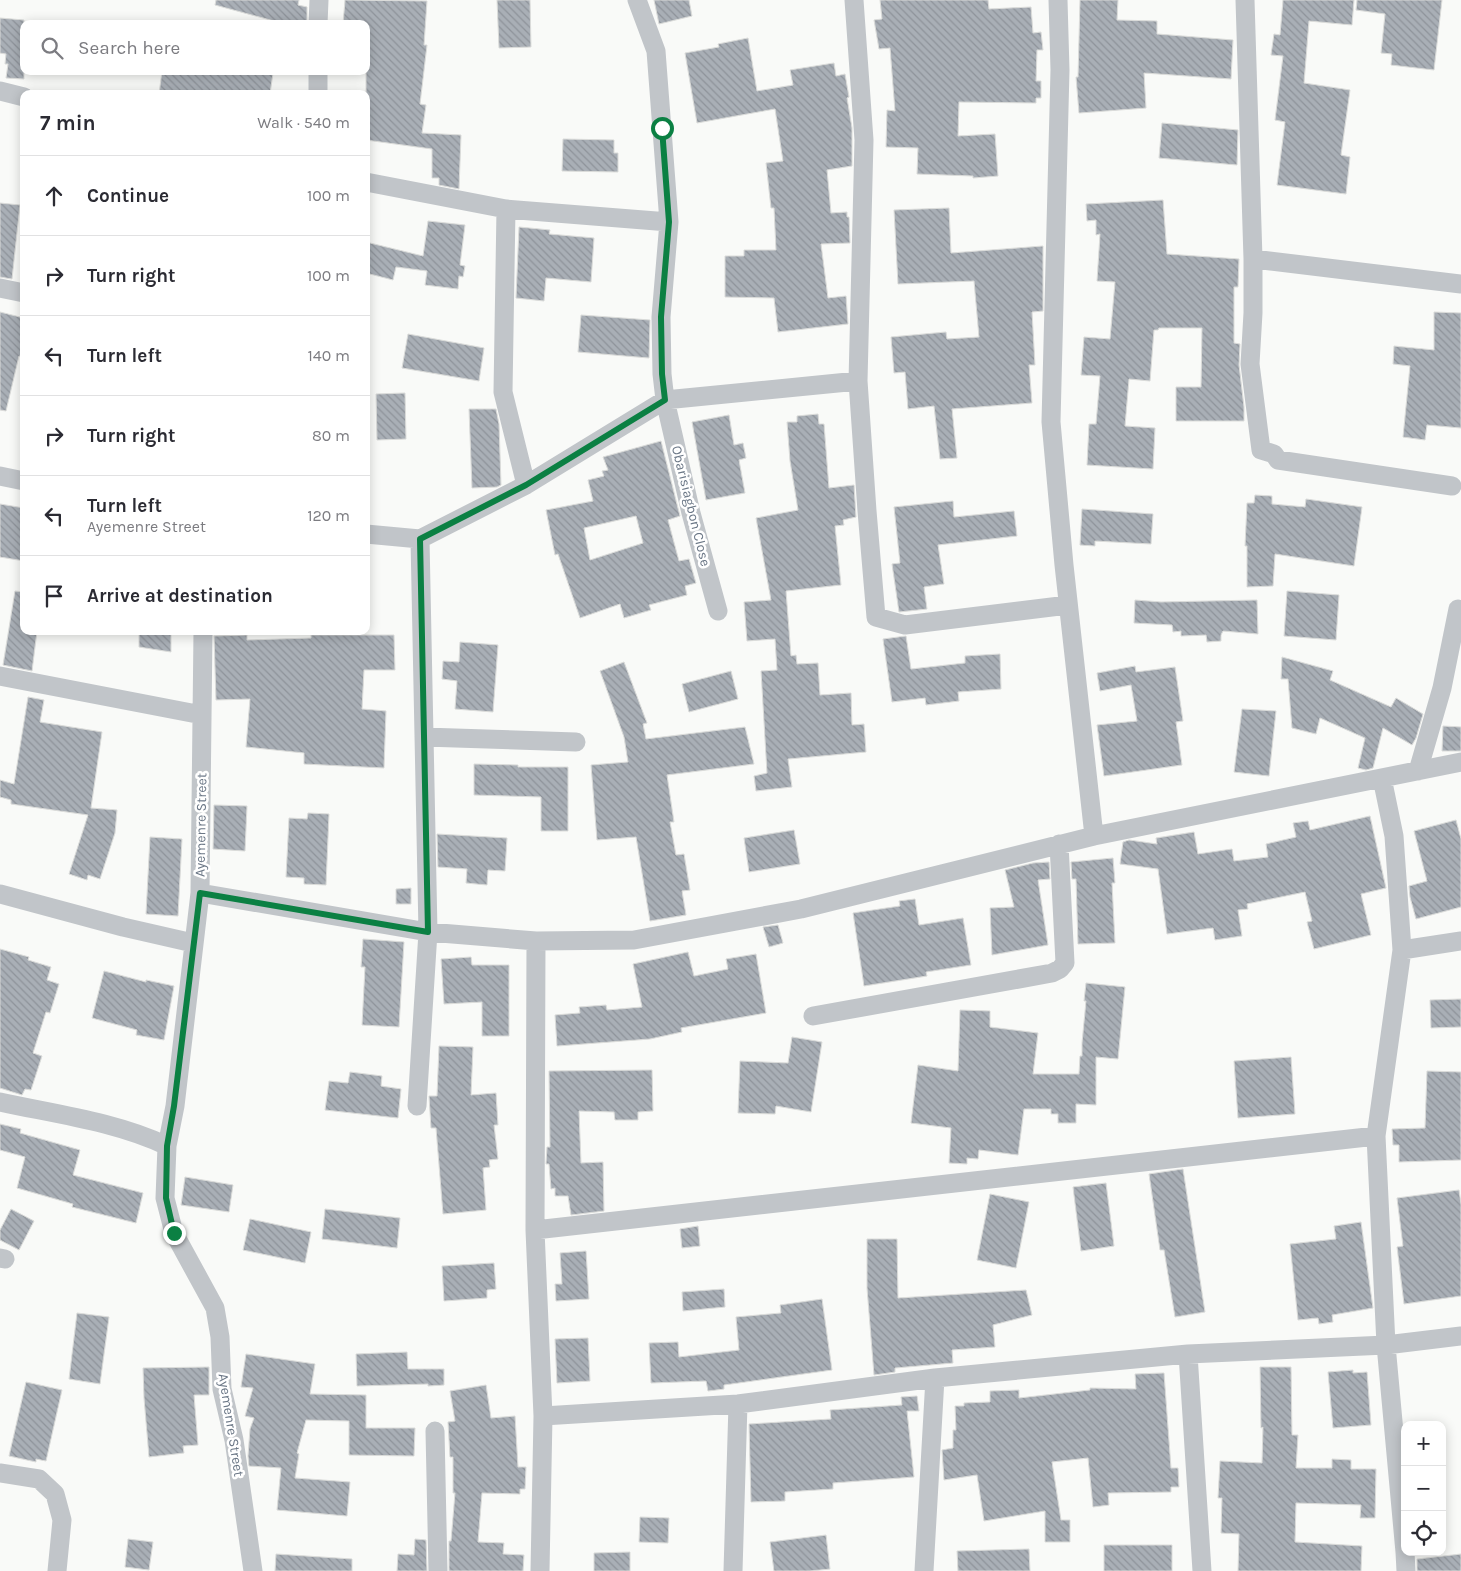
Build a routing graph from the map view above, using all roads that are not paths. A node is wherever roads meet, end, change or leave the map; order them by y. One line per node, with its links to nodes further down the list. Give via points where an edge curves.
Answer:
1 (319, 0): 6 (street)
2 (636, 0): 13 (street, Obarisiagbon Close, via 656,51)
3 (854, 0): 18 (street, via 864,140)
4 (1058, 0): 26 (street, via 1060,70 1051,422)
5 (1245, 0): 14 (street)
6 (318, 20)
7 (318, 75): 8 (street)
8 (318, 90)
9 (0, 91): 10 (street)
10 (20, 96)
11 (370, 183): 12 (street)
12 (506, 209): 13 (street); 22 (street, via 503,392)
13 (669, 222): 19 (street, Obarisiagbon Close, via 661,317)
14 (1253, 259): 15 (street); 23 (street, via 1250,364 1261,450 1274,454 1278,460)
15 (1461, 284)
16 (0, 288): 17 (street)
17 (20, 292)
18 (858, 381): 19 (street); 26 (street, via 876,617 905,625)
19 (665, 400): 22 (street); 28 (street, Obarisiagbon Close)
20 (0, 476): 21 (street)
21 (20, 480)
22 (526, 485): 25 (street)
23 (1452, 486)
24 (370, 534): 25 (street)
25 (420, 539): 32 (street)
26 (1068, 605): 37 (street)
27 (1458, 609): 35 (street, via 1442,688)
28 (718, 611)
29 (203, 635): 31 (street, Ayemenre Street)
30 (0, 676): 31 (street)
31 (202, 715): 39 (street, Ayemenre Street)
32 (424, 737): 33 (street); 41 (street)
33 (576, 742)
34 (1461, 762): 35 (street)
35 (1418, 770): 36 (street)
36 (1382, 778): 37 (street); 45 (street, via 1394,836)
37 (1094, 836): 38 (street)
38 (1058, 844): 42 (street, via 801,909 634,940); 46 (street, via 1065,963 1060,969)
39 (200, 893): 41 (street); 44 (street, Ayemenre Street)
40 (0, 894): 44 (street)
41 (428, 932): 42 (street); 48 (street)
42 (536, 941): 51 (street)
43 (1461, 941): 45 (street)
44 (193, 943): 50 (street, Ayemenre Street)
45 (1402, 950): 49 (street)
46 (813, 1016)
47 (0, 1102): 50 (street, via 148,1137)
48 (417, 1106)
49 (1376, 1136): 51 (street); 53 (street)
50 (167, 1146): 63 (street, Ayemenre Street, via 166,1198 174,1233 214,1308 220,1337 222,1389 234,1440)
51 (535, 1230): 57 (street)
52 (1461, 1336): 53 (street)
53 (1386, 1345): 54 (street); 60 (street)
54 (1188, 1354): 55 (street); 68 (street)
55 (935, 1378): 56 (street); 67 (street)
56 (738, 1404): 57 (street); 66 (street)
57 (543, 1416): 65 (street)
58 (435, 1430): 64 (street)
59 (0, 1473): 62 (street, via 39,1480 55,1494 62,1520)
60 (1401, 1511)
61 (1405, 1556): 69 (street)
62 (58, 1571)
63 (253, 1571)
64 (438, 1571)
65 (540, 1571)
66 (733, 1571)
67 (924, 1571)
68 (1202, 1571)
69 (1406, 1571)

